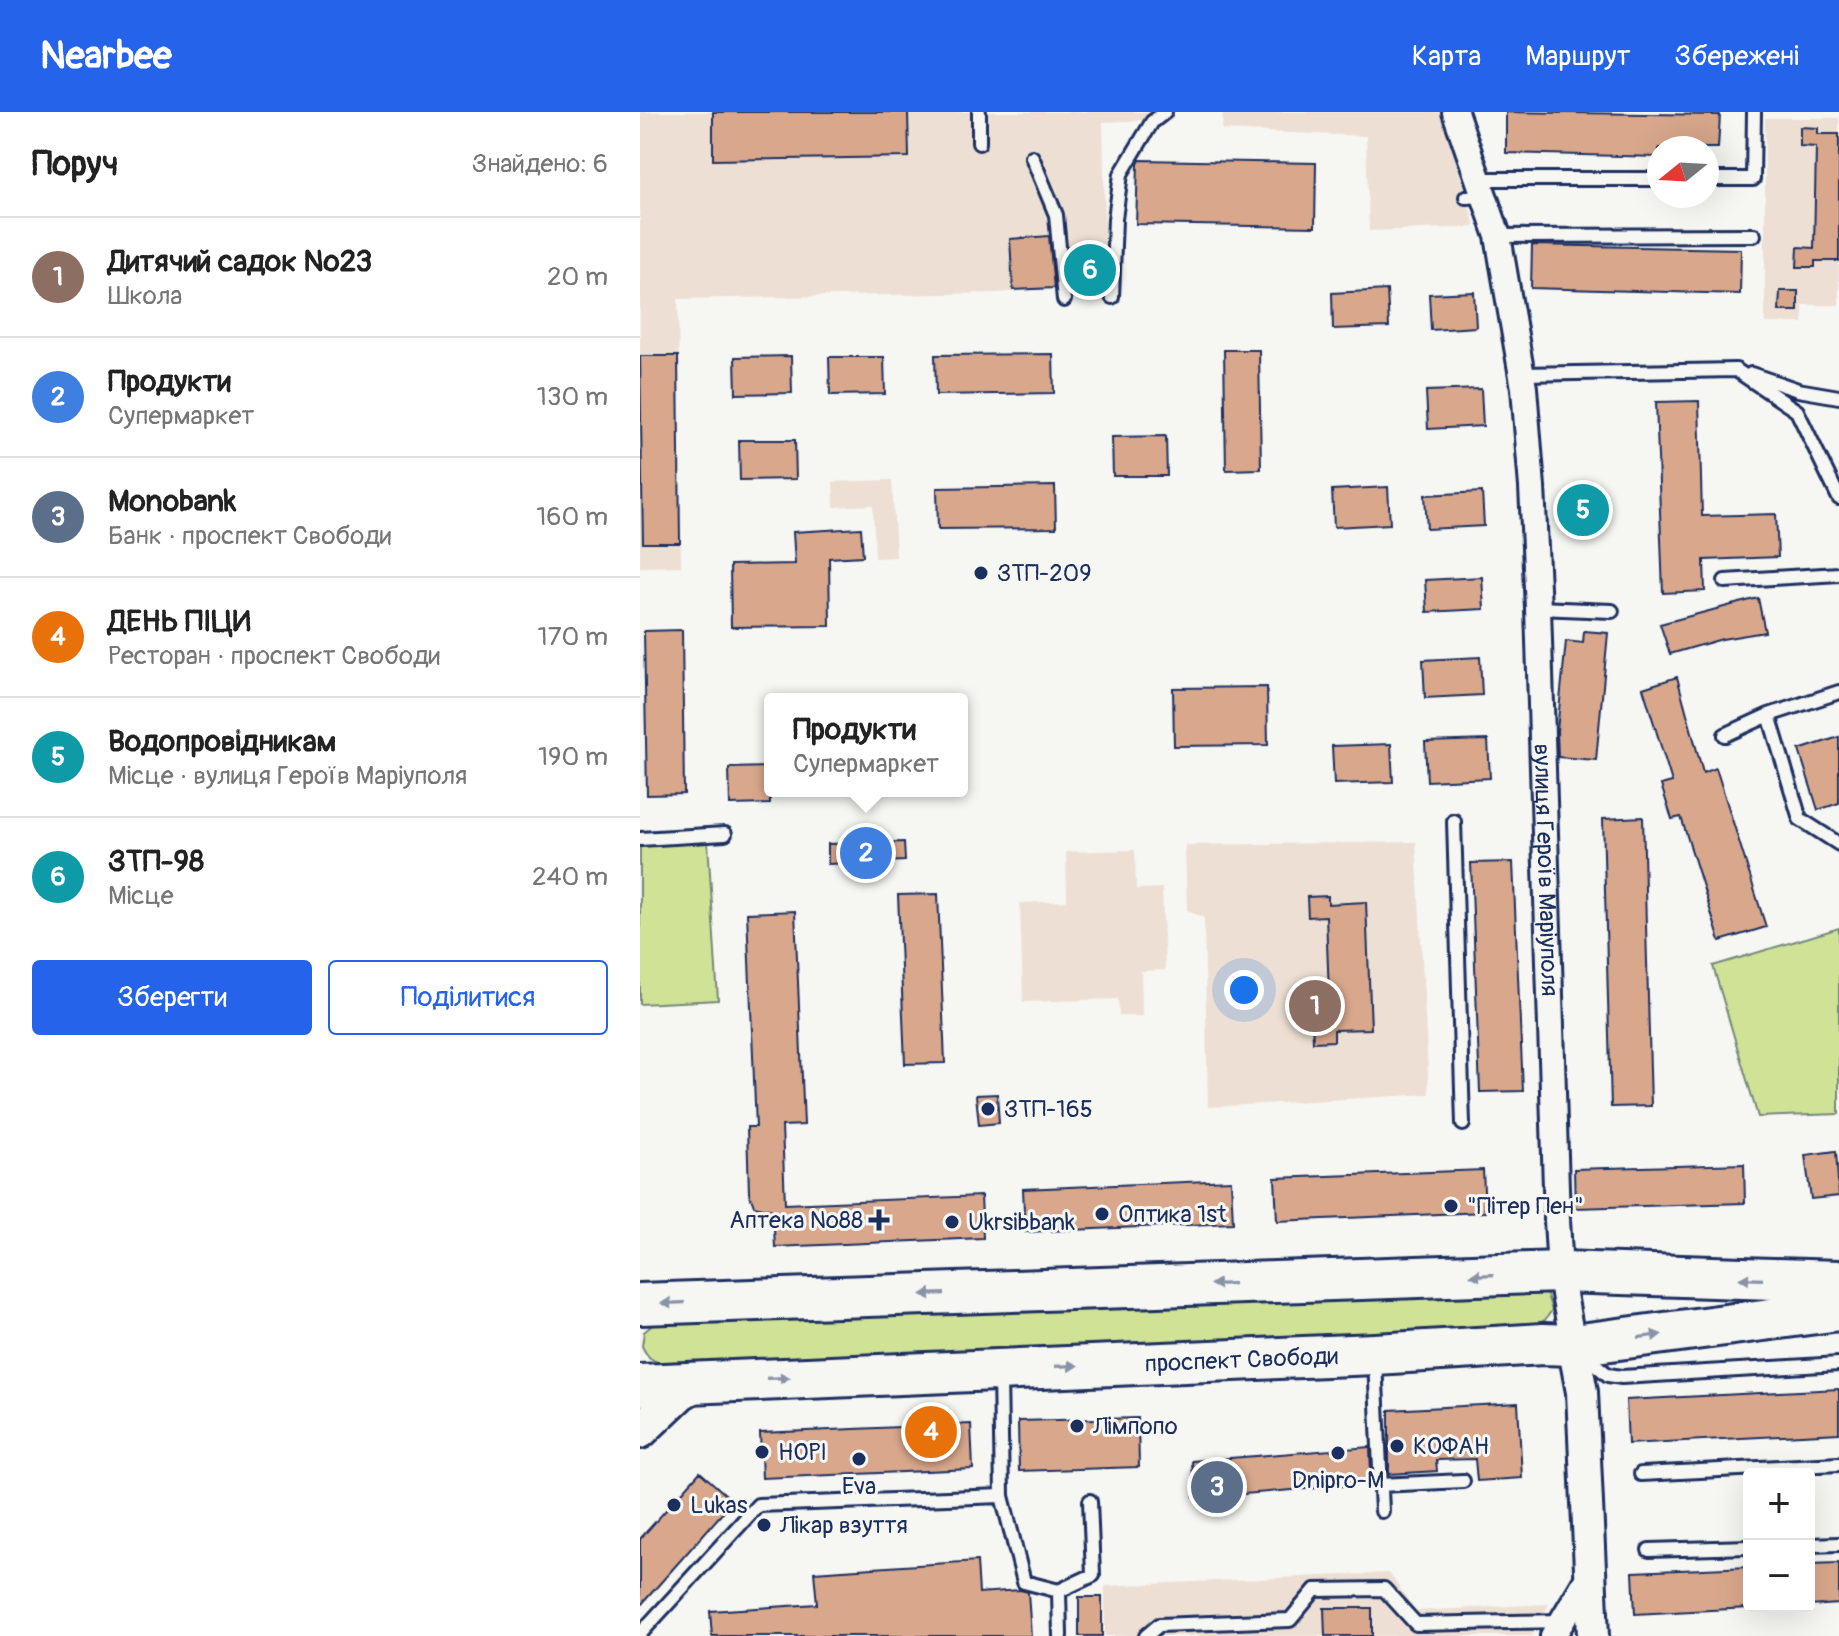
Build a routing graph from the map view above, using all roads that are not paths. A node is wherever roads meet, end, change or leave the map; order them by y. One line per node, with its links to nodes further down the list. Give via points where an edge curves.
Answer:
1 (979, 112): 5 (lane)
2 (1165, 112): 12 (lane, via 1152,122 1121,174)
3 (1455, 112): 9 (street, вулиця Героїв Маріуполя)
4 (1754, 112): 7 (lane, via 1753,179)
5 (979, 143)
6 (1032, 157): 13 (lane, via 1056,215)
7 (1719, 179)
8 (1647, 180): 9 (lane)
9 (1478, 191): 11 (street, вулиця Героїв Маріуполя)
10 (1754, 235): 11 (lane)
11 (1498, 236): 15 (street, вулиця Героїв Маріуполя)
12 (1112, 297)
13 (1064, 300)
14 (1736, 370): 15 (lane); 16 (lane); 17 (lane, via 1797,411)
15 (1522, 374): 20 (street, вулиця Героїв Маріуполя)
16 (1839, 397)
17 (1839, 498)
18 (1839, 574): 19 (lane)
19 (1725, 581)
20 (1538, 608): 21 (lane); 30 (street, вулиця Героїв Маріуполя)
21 (1612, 611)
22 (1839, 692): 23 (lane)
23 (1769, 715): 24 (lane); 28 (lane, via 1800,819)
24 (1725, 735)
25 (1454, 821): 29 (lane)
26 (725, 834): 27 (lane)
27 (640, 839)
28 (1839, 844)
29 (1463, 1124)
30 (1560, 1272): 31 (highway, one-way to 30); 32 (highway, one-way to 32); 34 (street, вулиця Героїв Маріуполя)
31 (1839, 1281)
32 (640, 1304)
33 (1839, 1310): 34 (highway, проспект Свободи, one-way to 33)
34 (1573, 1345): 35 (highway, проспект Свободи); 38 (lane); 41 (street, вулиця Героїв Маріуполя)
35 (1375, 1354): 37 (highway, проспект Свободи, one-way to 35); 46 (lane)
36 (1839, 1364): 38 (lane)
37 (1000, 1368): 39 (highway, проспект Свободи, one-way to 37); 47 (lane)
38 (1608, 1375): 41 (lane)
39 (701, 1381): 40 (highway, проспект Свободи); 42 (main road, via 681,1392)
40 (640, 1385)
41 (1582, 1392): 54 (street, вулиця Героїв Маріуполя)
42 (640, 1431)
43 (1839, 1464): 44 (lane)
44 (1641, 1474)
45 (1463, 1481): 46 (lane)
46 (1380, 1485): 49 (lane)
47 (1002, 1496): 55 (lane, via 1024,1582); 57 (lane, via 758,1505)
48 (1090, 1501): 55 (lane, via 1093,1575)
49 (1382, 1511)
50 (1839, 1544): 51 (lane)
51 (1815, 1545)
52 (1743, 1547): 53 (lane)
53 (1649, 1550)
54 (1589, 1576): 56 (street); 60 (street, вулиця Героїв Маріуполя)
55 (1059, 1591): 58 (lane)
56 (1557, 1629): 59 (lane, via 1416,1624 1384,1589 1315,1590 1290,1620 1159,1625)
57 (640, 1634)
58 (1060, 1636)
59 (1146, 1636)
60 (1593, 1636)

